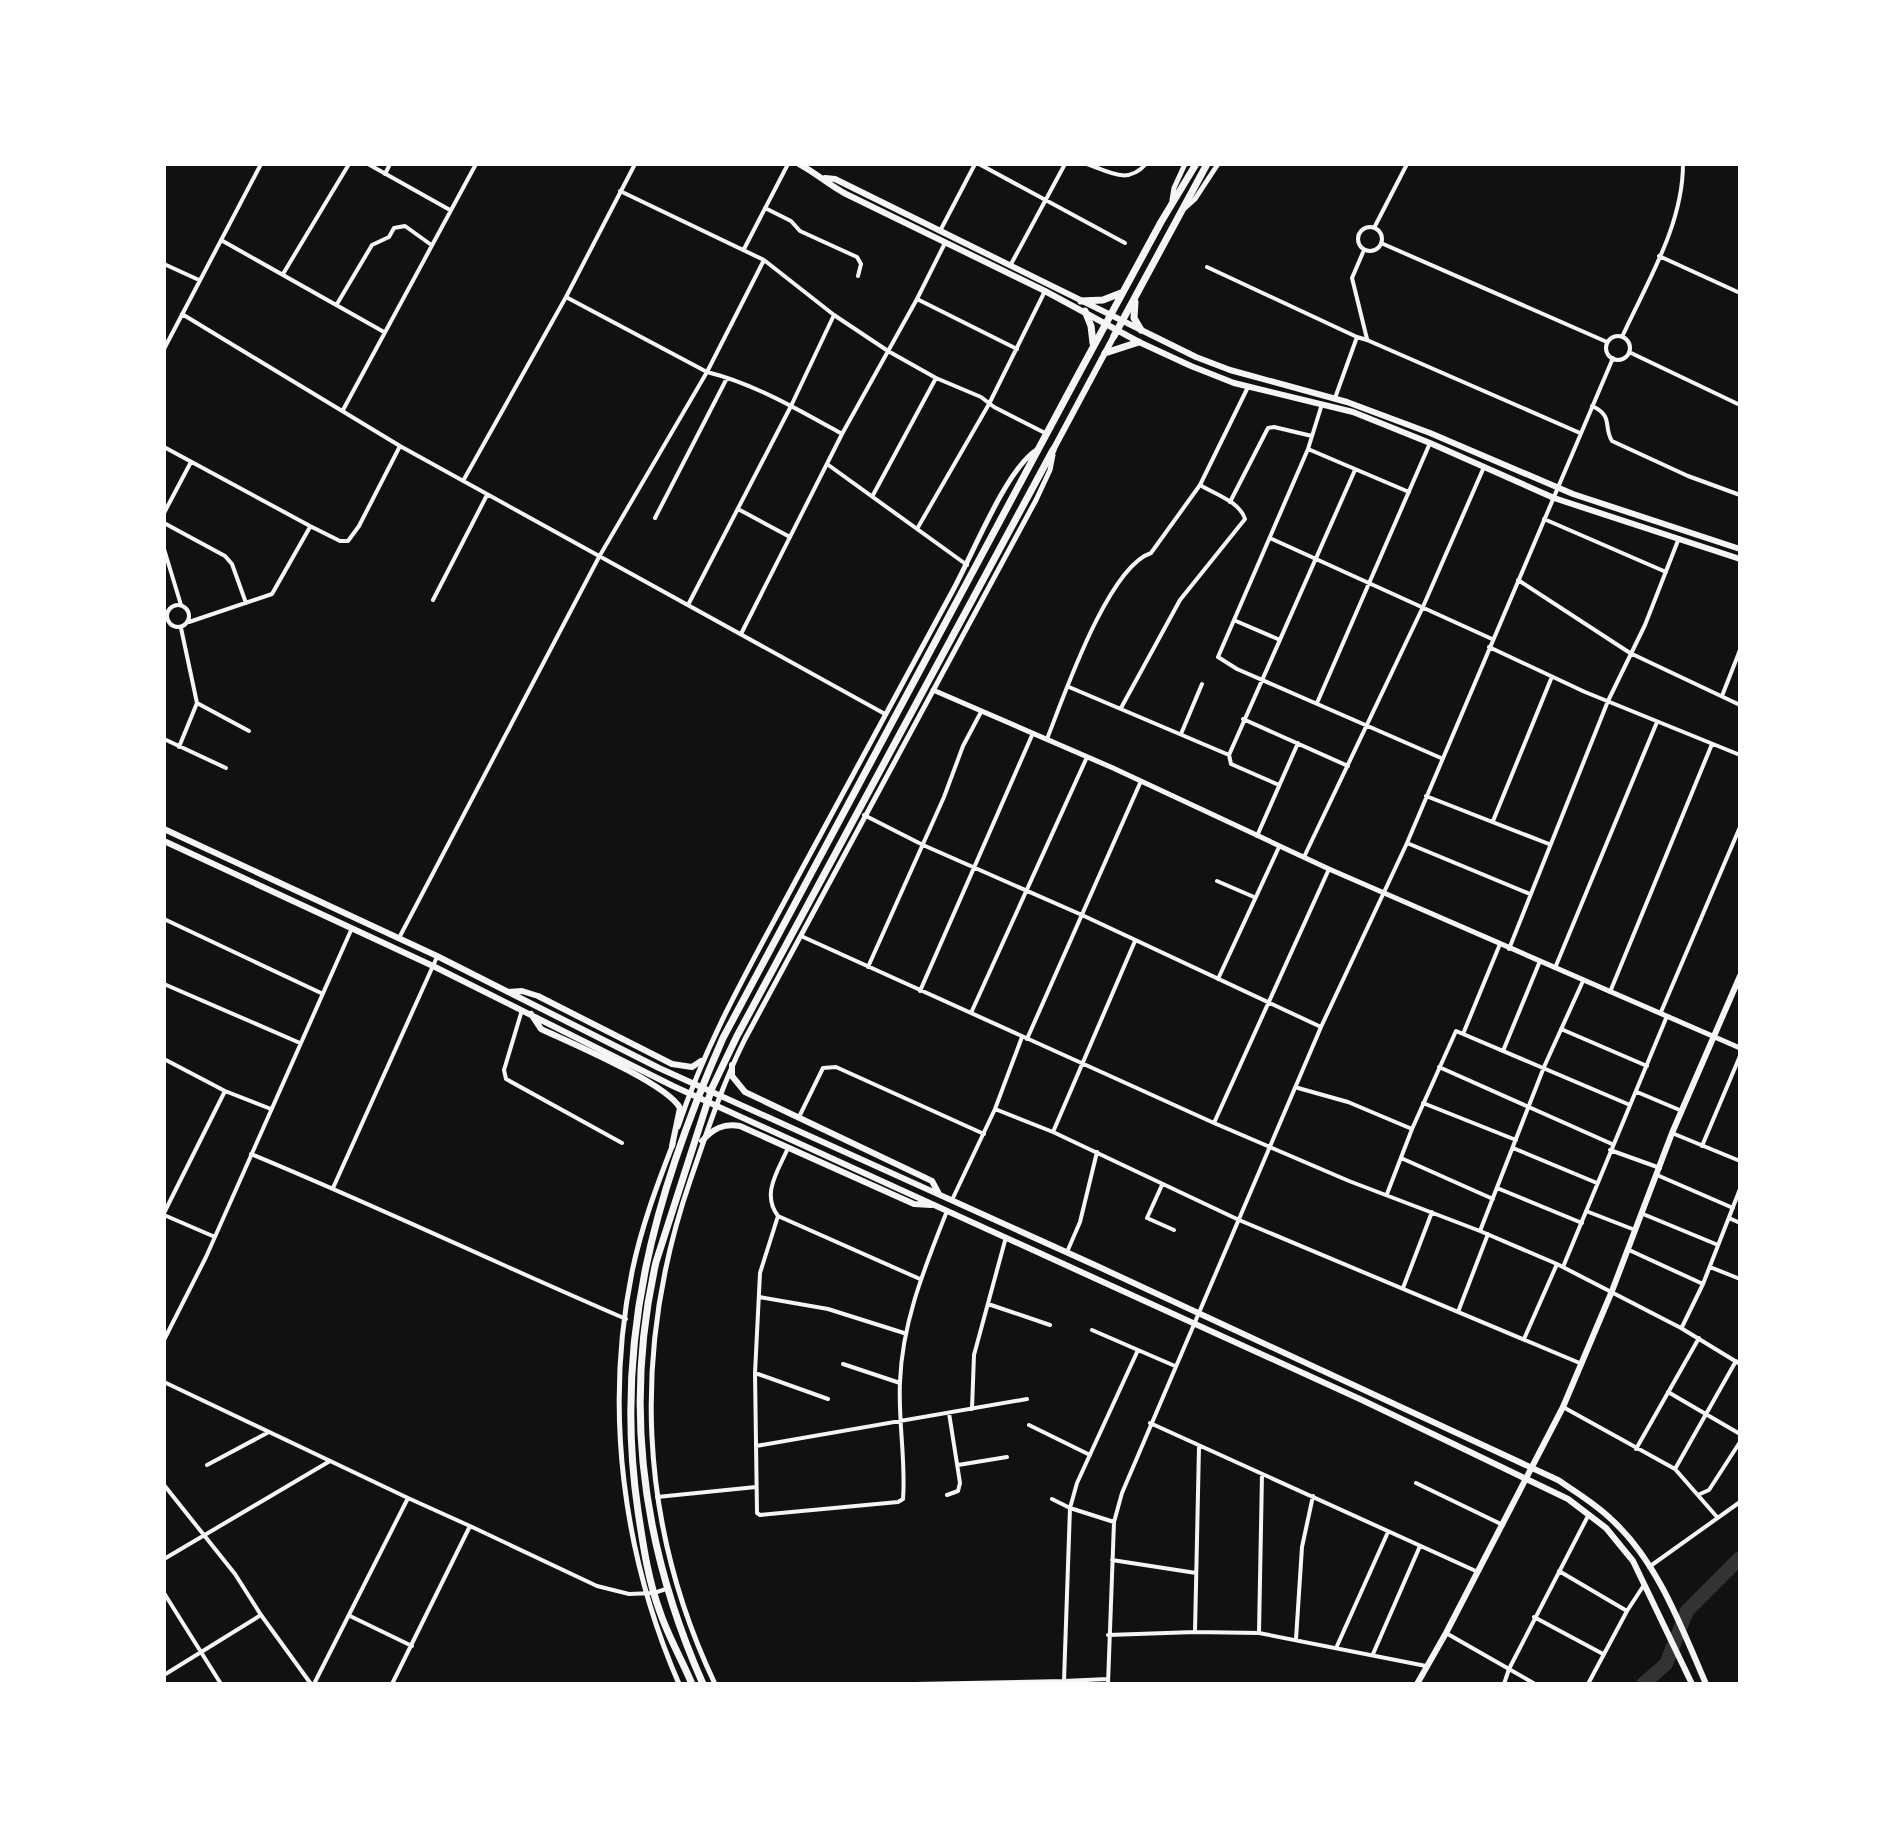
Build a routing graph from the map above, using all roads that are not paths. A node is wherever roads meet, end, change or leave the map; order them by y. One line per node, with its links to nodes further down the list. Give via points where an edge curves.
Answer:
1 (261, 164): 29 (street)
2 (349, 164): 41 (street)
3 (368, 164): 19 (street)
4 (390, 164): 19 (street)
5 (476, 164): 25 (street)
6 (635, 164): 21 (street)
7 (788, 164): 24 (street)
8 (799, 164): 20 (main road)
9 (977, 164): 22 (street); 28 (street)
10 (1065, 164): 22 (street)
11 (1087, 164): 12 (street, via 1128,176)
12 (1146, 164)
13 (1185, 164): 23 (street)
14 (1196, 164): 23 (highway)
15 (1207, 164): 26 (highway)
16 (1218, 164): 26 (street)
17 (1407, 164): 27 (street)
18 (1683, 164): 36 (street, via 1681,198)
19 (385, 174): 25 (street)
20 (825, 178): 28 (main road); 30 (main road)
21 (620, 191): 34 (street); 47 (street)
22 (1045, 199): 31 (street); 39 (street)
23 (1171, 207): 45 (highway)
24 (765, 208): 34 (street); 42 (street, via 857,257)
25 (450, 210): 33 (street)
26 (1181, 212): 48 (highway)
27 (1374, 228): 32 (street); 35 (street, via 1359,232 1357,240)
28 (940, 231): 39 (main road)
29 (221, 240): 41 (street); 43 (street)
30 (945, 243): 44 (main road); 49 (street)
31 (1125, 243)
32 (1381, 243): 35 (street, via 1374,251); 65 (street)
33 (430, 244): 51 (street, via 405,226 394,228 389,237 372,245); 59 (street)
34 (744, 249): 37 (street)
35 (1364, 250): 63 (street, via 1352,278)
36 (1659, 256): 46 (street); 62 (street)
37 (764, 260): 54 (street); 73 (street)
38 (164, 264): 43 (street)
39 (1010, 266): 50 (main road)
40 (1207, 267): 61 (street)
41 (283, 274): 51 (street)
42 (858, 276)
43 (199, 280): 53 (street)
44 (1045, 291): 52 (main road); 68 (street)
45 (1123, 292): 50 (highway); 55 (highway)
46 (1740, 293)
47 (566, 297): 73 (street); 98 (street)
48 (1135, 298): 56 (highway); 58 (highway, via 1134,318)
49 (917, 299): 68 (street); 69 (street)
50 (1081, 301): 55 (main road)
51 (337, 304): 59 (street)
52 (1085, 311): 57 (main road); 66 (highway)
53 (182, 314): 67 (street); 83 (street)
54 (834, 315): 69 (street); 81 (street)
55 (1110, 315): 56 (main road); 57 (highway)
56 (1123, 320): 58 (main road); 60 (highway)
57 (1106, 323): 60 (main road); 66 (highway)
58 (1141, 330): 77 (main road, via 1230,370)
59 (384, 332): 83 (street)
60 (1115, 333): 64 (main road); 71 (main road)
61 (1357, 337): 63 (street); 77 (street)
62 (1622, 337): 65 (street); 70 (street)
63 (1367, 340): 84 (street)
64 (1139, 342): 71 (highway); 76 (main road)
65 (1607, 342): 72 (street)
66 (1093, 346): 86 (highway)
67 (164, 349)
68 (1017, 349): 78 (street)
69 (888, 351): 75 (street); 85 (street)
70 (1629, 352): 72 (street); 80 (street)
71 (1105, 353): 93 (main road)
72 (1613, 358): 82 (street)
73 (707, 372): 74 (street); 119 (street)
74 (728, 377): 81 (street); 109 (street)
75 (936, 378): 78 (street); 103 (street)
76 (1248, 386): 79 (main road); 99 (street)
77 (1335, 398): 100 (main road)
78 (989, 404): 86 (street); 113 (street)
79 (1322, 404): 87 (street); 88 (main road)
80 (1740, 405)
81 (791, 406): 85 (street); 107 (street)
82 (1592, 406): 84 (street); 104 (street, via 1606,418 1612,441)
83 (343, 410): 89 (street)
84 (1580, 433): 100 (street)
85 (842, 434): 95 (street)
86 (1047, 434): 91 (highway)
87 (1312, 436): 92 (street); 106 (street, via 1268,428)
88 (1430, 443): 96 (main road); 101 (street)
89 (400, 446): 98 (street); 112 (street, via 348,541)
90 (164, 447): 94 (street)
91 (1040, 449): 122 (street, via 1020,467); 379 (highway, via 723,1038 668,1184 641,1283 630,1399 635,1491)
92 (1308, 449): 97 (street); 116 (street)
93 (1053, 450): 145 (street, via 1045,482); 376 (highway, via 764,984 705,1106 656,1262 641,1375 642,1461)
94 (191, 462): 108 (street); 112 (street)
95 (827, 464): 103 (street); 114 (street)
96 (1484, 467): 105 (main road); 130 (street)
97 (1355, 470): 101 (street); 120 (street)
98 (463, 481): 102 (street)
99 (1200, 485): 106 (street); 144 (street, via 1151,553 1118,581)
100 (1557, 488): 105 (street); 118 (main road)
101 (1409, 492): 125 (street)
102 (487, 495): 119 (street); 126 (street)
103 (873, 495): 113 (street)
104 (1740, 495)
105 (1554, 498): 110 (street); 115 (main road)
106 (1230, 502): 151 (street, via 1245,519 1180,600)
107 (738, 509): 114 (street); 129 (street)
108 (164, 513)
109 (655, 518)
110 (1544, 519): 123 (street); 124 (street)
111 (164, 523): 127 (street, via 225,556)
112 (310, 526): 127 (street, via 272,594)
113 (917, 529): 122 (street)
114 (790, 537): 135 (street)
115 (1679, 538): 121 (main road); 123 (street)
116 (1271, 539): 120 (street); 132 (street)
117 (164, 549): 128 (street)
118 (1740, 549)
119 (599, 557): 129 (street); 198 (street)
120 (1317, 558): 125 (street); 137 (street)
121 (1740, 559)
122 (967, 565): 153 (street)
123 (1666, 572): 140 (street)
124 (1518, 580): 136 (street); 140 (street)
125 (1370, 585): 130 (street); 149 (street)
126 (433, 600)
127 (246, 603): 133 (street)
128 (181, 605): 131 (street, via 169,609); 133 (street, via 188,610)
129 (688, 605): 135 (street)
130 (1422, 609): 136 (street); 156 (street)
131 (165, 618): 134 (street)
132 (1236, 621): 137 (street); 142 (street, via 1219,659)
133 (189, 622): 134 (street)
134 (181, 628): 148 (street)
135 (741, 634): 153 (street)
136 (1492, 639): 138 (street)
137 (1280, 640): 142 (street)
138 (1489, 647): 141 (street); 168 (street)
139 (1740, 650): 146 (street)
140 (1630, 653): 146 (street); 147 (street)
141 (1552, 678): 147 (street); 175 (street)
142 (1262, 680): 149 (street); 154 (street)
143 (1202, 684): 159 (street)
144 (1068, 687): 151 (street); 161 (street)
145 (933, 690): 152 (street); 174 (street)
146 (1722, 696): 150 (street)
147 (1608, 701): 155 (street); 181 (street)
148 (197, 703): 157 (street); 164 (street)
149 (1317, 703): 156 (street)
150 (1740, 705)
151 (1121, 708): 159 (street)
152 (981, 712): 158 (street); 182 (street)
153 (885, 714): 230 (street)
154 (1243, 719): 162 (street); 165 (street)
155 (1657, 722): 163 (street); 206 (street)
156 (1367, 725): 168 (street); 169 (street)
157 (249, 731)
158 (1033, 733): 161 (street); 185 (street)
159 (1181, 734): 165 (street)
160 (164, 739): 164 (street)
161 (1047, 739): 167 (street)
162 (1298, 743): 169 (street); 172 (street)
163 (1712, 744): 166 (street); 213 (street)
164 (179, 747): 170 (street)
165 (1229, 755): 172 (street, via 1231,764)
166 (1740, 755)
167 (1087, 757): 171 (street); 190 (street)
168 (1441, 758): 173 (street)
169 (1348, 766): 184 (street)
170 (226, 768)
171 (1141, 781): 178 (street); 194 (street)
172 (1279, 785): 178 (street)
173 (1426, 796): 175 (street); 180 (street)
174 (864, 815): 182 (street); 197 (street)
175 (1493, 821): 181 (street)
176 (1740, 827): 219 (street)
177 (164, 829): 187 (main road)
178 (1256, 836): 183 (street)
179 (164, 841): 189 (main road)
180 (1407, 843): 191 (street); 192 (street)
181 (1549, 844): 192 (street)
182 (923, 845): 185 (street); 205 (street)
183 (1279, 847): 184 (street); 193 (street)
184 (1304, 857): 186 (street)
185 (974, 868): 190 (street); 211 (street)
186 (1329, 869): 191 (street); 215 (street)
187 (256, 871): 189 (main road); 198 (main road)
188 (1217, 881): 193 (street)
189 (252, 882): 196 (main road)
190 (1026, 890): 194 (street); 217 (street)
191 (1383, 891): 200 (street); 220 (street)
192 (1530, 894): 201 (street)
193 (1254, 897): 208 (street)
194 (1082, 915): 199 (street); 224 (street)
195 (164, 919): 214 (street)
196 (352, 928): 204 (main road); 214 (street)
197 (801, 936): 205 (street); 232 (street)
198 (399, 938): 202 (main road)
199 (1135, 941): 208 (street); 231 (street)
200 (1500, 944): 201 (street); 222 (street)
201 (1509, 949): 203 (street)
202 (437, 956): 204 (street); 212 (main road)
203 (1540, 961): 206 (street); 227 (street)
204 (433, 966): 216 (main road); 268 (street)
205 (868, 967): 211 (street)
206 (1555, 968): 209 (street)
207 (1740, 976): 223 (main road)
208 (1217, 979): 215 (street)
209 (1583, 981): 213 (street); 221 (street)
210 (164, 984): 225 (street)
211 (920, 991): 217 (street)
212 (508, 992): 230 (main road, via 538,996 672,1064 692,1067); 271 (main road, via 659,1068)
213 (1610, 992): 219 (street)
214 (321, 993): 225 (street)
215 (1268, 1002): 220 (street); 246 (street)
216 (522, 1010): 218 (main road); 253 (street, via 506,1079)
217 (971, 1013): 224 (street)
218 (531, 1014): 255 (main road, via 541,1029 675,1100 680,1108); 275 (main road, via 673,1086)
219 (1664, 1014): 223 (street); 233 (street)
220 (1321, 1027): 236 (street)
221 (1561, 1029): 233 (street); 235 (street)
222 (1463, 1034): 227 (street); 234 (street, via 1454,1033)
223 (1715, 1037): 226 (street); 244 (main road)
224 (1024, 1038): 231 (street); 243 (street)
225 (300, 1043): 242 (street)
226 (1740, 1048)
227 (1503, 1051): 235 (street)
228 (1740, 1056): 256 (street)
229 (164, 1059): 237 (street)
230 (701, 1061): 255 (street)
231 (1083, 1063): 246 (street); 248 (street)
232 (732, 1065): 245 (main road, via 732,1076 745,1092); 252 (street)
233 (1647, 1066): 238 (street)
234 (1439, 1067): 239 (street); 241 (street)
235 (1544, 1067): 240 (street); 241 (street)
236 (1297, 1088): 247 (street); 258 (street)
237 (225, 1091): 242 (street); 281 (street)
238 (1637, 1092): 240 (street); 244 (street)
239 (1423, 1103): 247 (street); 251 (street)
240 (1630, 1105): 254 (street)
241 (1528, 1108): 251 (street); 254 (street)
242 (271, 1109): 262 (street)
243 (995, 1109): 248 (street); 250 (street)
244 (1682, 1111): 249 (main road)
245 (799, 1117): 250 (street, via 823,1068 836,1067); 271 (main road, via 932,1181)
246 (1214, 1123): 258 (street)
247 (1412, 1129): 263 (street)
248 (1053, 1132): 261 (street)
249 (1672, 1133): 256 (street); 265 (main road)
250 (984, 1134): 274 (street)
251 (1516, 1140): 259 (street)
252 (702, 1141): 257 (main road, via 716,1128 731,1125); 356 (street, via 672,1239 657,1315 650,1394)
253 (622, 1143)
254 (1613, 1144): 260 (street)
255 (672, 1146): 308 (street, via 632,1272)
256 (1702, 1146): 264 (street)
257 (788, 1147): 275 (main road, via 914,1204); 282 (street, via 769,1193)
258 (1271, 1147): 272 (street); 284 (street)
259 (1513, 1148): 266 (street); 269 (street)
260 (1610, 1150): 265 (street); 266 (street)
261 (1097, 1152): 267 (street); 295 (street)
262 (250, 1154): 268 (street); 291 (street)
263 (1401, 1158): 272 (street); 273 (street)
264 (1739, 1159)
265 (1658, 1172): 276 (street); 280 (main road)
266 (1597, 1183): 278 (street)
267 (1163, 1184): 284 (street); 287 (street, via 1147,1218)
268 (333, 1188): 308 (street)
269 (1497, 1188): 273 (street); 285 (street)
270 (1740, 1189): 276 (street)
271 (939, 1194): 274 (main road)
272 (1387, 1194): 279 (street)
273 (1493, 1199): 289 (street)
274 (952, 1200): 295 (main road)
275 (934, 1205): 277 (main road)
276 (1733, 1208): 283 (street)
277 (947, 1211): 292 (main road); 299 (street)
278 (1586, 1211): 285 (street); 288 (street)
279 (1432, 1212): 289 (street); 302 (street)
280 (1641, 1213): 288 (main road); 293 (street)
281 (164, 1214): 291 (street)
282 (778, 1216): 299 (street); 304 (street, via 760,1273)
283 (1729, 1218): 286 (street); 293 (street)
284 (1239, 1220): 302 (street); 307 (street)
285 (1582, 1223): 297 (street)
286 (1740, 1223)
287 (1174, 1230)
288 (1635, 1230): 294 (main road)
289 (1480, 1231): 290 (street)
290 (1488, 1234): 296 (street); 306 (street)
291 (215, 1237): 316 (street)
292 (1006, 1237): 305 (street); 309 (main road)
293 (1718, 1245): 298 (street)
294 (1627, 1249): 301 (street); 303 (main road)
295 (1067, 1252): 307 (main road)
296 (1557, 1264): 297 (street); 315 (street)
297 (1563, 1267): 303 (street)
298 (1710, 1267): 300 (street); 301 (street)
299 (920, 1279): 313 (street)
300 (1740, 1279)
301 (1703, 1284): 311 (street)
302 (1403, 1288): 306 (street)
303 (1612, 1291): 311 (street); 320 (main road)
304 (759, 1297): 313 (street, via 828,1309); 322 (street)
305 (988, 1304): 310 (street); 329 (street, via 972,1364)
306 (1458, 1312): 315 (street)
307 (1198, 1314): 309 (street); 346 (main road)
308 (626, 1319): 378 (street, via 622,1461)
309 (1193, 1323): 321 (street); 349 (main road)
310 (1050, 1325)
311 (1681, 1328): 314 (street)
312 (1092, 1330): 317 (street)
313 (905, 1334): 324 (street)
314 (1699, 1338): 318 (street); 325 (street)
315 (1524, 1339): 320 (street)
316 (164, 1340)
317 (1138, 1350): 321 (street); 341 (street)
318 (1738, 1362): 331 (street)
319 (843, 1364): 324 (street)
320 (1582, 1364): 328 (main road)
321 (1175, 1366): 333 (street)
322 (755, 1373): 326 (street); 338 (street)
323 (164, 1382): 335 (street)
324 (900, 1383): 332 (street)
325 (1668, 1392): 331 (street); 340 (street)
326 (828, 1399)
327 (1027, 1399): 329 (street)
328 (1563, 1407): 340 (street); 346 (main road)
329 (972, 1409): 330 (street)
330 (949, 1413): 332 (street); 345 (street)
331 (1706, 1414): 336 (street); 347 (street)
332 (901, 1421): 338 (street); 352 (street, via 901,1502 760,1515)
333 (1150, 1423): 339 (street); 363 (street)
334 (1029, 1425): 341 (street)
335 (267, 1433): 343 (street); 344 (street)
336 (1740, 1434)
337 (1740, 1442): 353 (street, via 1709,1490)
338 (756, 1446): 352 (street)
339 (1199, 1447): 348 (street); 374 (street)
340 (1636, 1449): 347 (street)
341 (1090, 1455): 360 (street)
342 (1007, 1457): 345 (street)
343 (330, 1461): 357 (street); 367 (street)
344 (207, 1465)
345 (957, 1465): 354 (street, via 960,1488)
346 (1532, 1467): 349 (main road); 371 (main road, via 1605,1513)
347 (1675, 1469): 353 (street)
348 (1262, 1474): 355 (street); 385 (street)
349 (1527, 1479): 361 (main road); 364 (main road)
350 (1416, 1483): 364 (street)
351 (164, 1485): 367 (street)
352 (756, 1487): 356 (street)
353 (1700, 1494): 362 (street)
354 (947, 1495)
355 (1313, 1496): 366 (street); 388 (street, via 1302,1547)
356 (657, 1497): 407 (street, via 674,1580)
357 (408, 1498): 365 (street); 382 (street)
358 (1052, 1499): 360 (street)
359 (1740, 1502): 362 (street)
360 (1070, 1508): 363 (street); 399 (street)
361 (1589, 1514): 372 (street); 375 (main road, via 1619,1542)
362 (1717, 1517): 371 (street)
363 (1114, 1522): 370 (street)
364 (1503, 1525): 373 (main road)
365 (470, 1526): 378 (street, via 597,1586); 390 (street)
366 (1388, 1532): 368 (street); 391 (street)
367 (206, 1536): 369 (street); 381 (street)
368 (1420, 1546): 373 (street); 395 (street)
369 (164, 1559)
370 (1112, 1560): 374 (street); 387 (street)
371 (1649, 1567): 389 (main road)
372 (1559, 1571): 380 (street); 383 (street)
373 (1478, 1572): 386 (main road)
374 (1196, 1573): 384 (street)
375 (1646, 1583): 380 (street); 392 (main road)
376 (666, 1589): 379 (street); 406 (highway)
377 (164, 1593): 393 (street)
378 (645, 1593): 379 (street); 404 (street)
379 (654, 1593): 405 (highway)
380 (1627, 1611): 394 (street)
381 (261, 1615): 393 (street); 402 (street)
382 (350, 1616): 390 (street); 402 (street)
383 (1534, 1617): 394 (street); 397 (street)
384 (1195, 1632): 385 (street); 387 (street)
385 (1259, 1633): 388 (street)
386 (1446, 1633): 396 (main road); 397 (street)
387 (1108, 1635): 400 (street)
388 (1296, 1639): 391 (street)
389 (1689, 1645): 392 (main road); 414 (main road)
390 (412, 1646): 403 (street)
391 (1337, 1647): 395 (street)
392 (1677, 1651): 413 (main road)
393 (200, 1652): 398 (street); 401 (street)
394 (1603, 1654): 412 (street)
395 (1373, 1655): 396 (street)
396 (1426, 1666): 409 (main road)
397 (1509, 1669): 410 (street); 411 (street)
398 (164, 1675)
399 (1064, 1681): 400 (street); 408 (street)
400 (1108, 1682)
401 (221, 1684)
402 (313, 1684)
403 (392, 1684)
404 (679, 1684)
405 (692, 1684)
406 (703, 1684)
407 (715, 1684)
408 (915, 1684)
409 (1417, 1684)
410 (1504, 1684)
411 (1535, 1684)
412 (1588, 1684)
413 (1692, 1684)
414 (1706, 1684)

